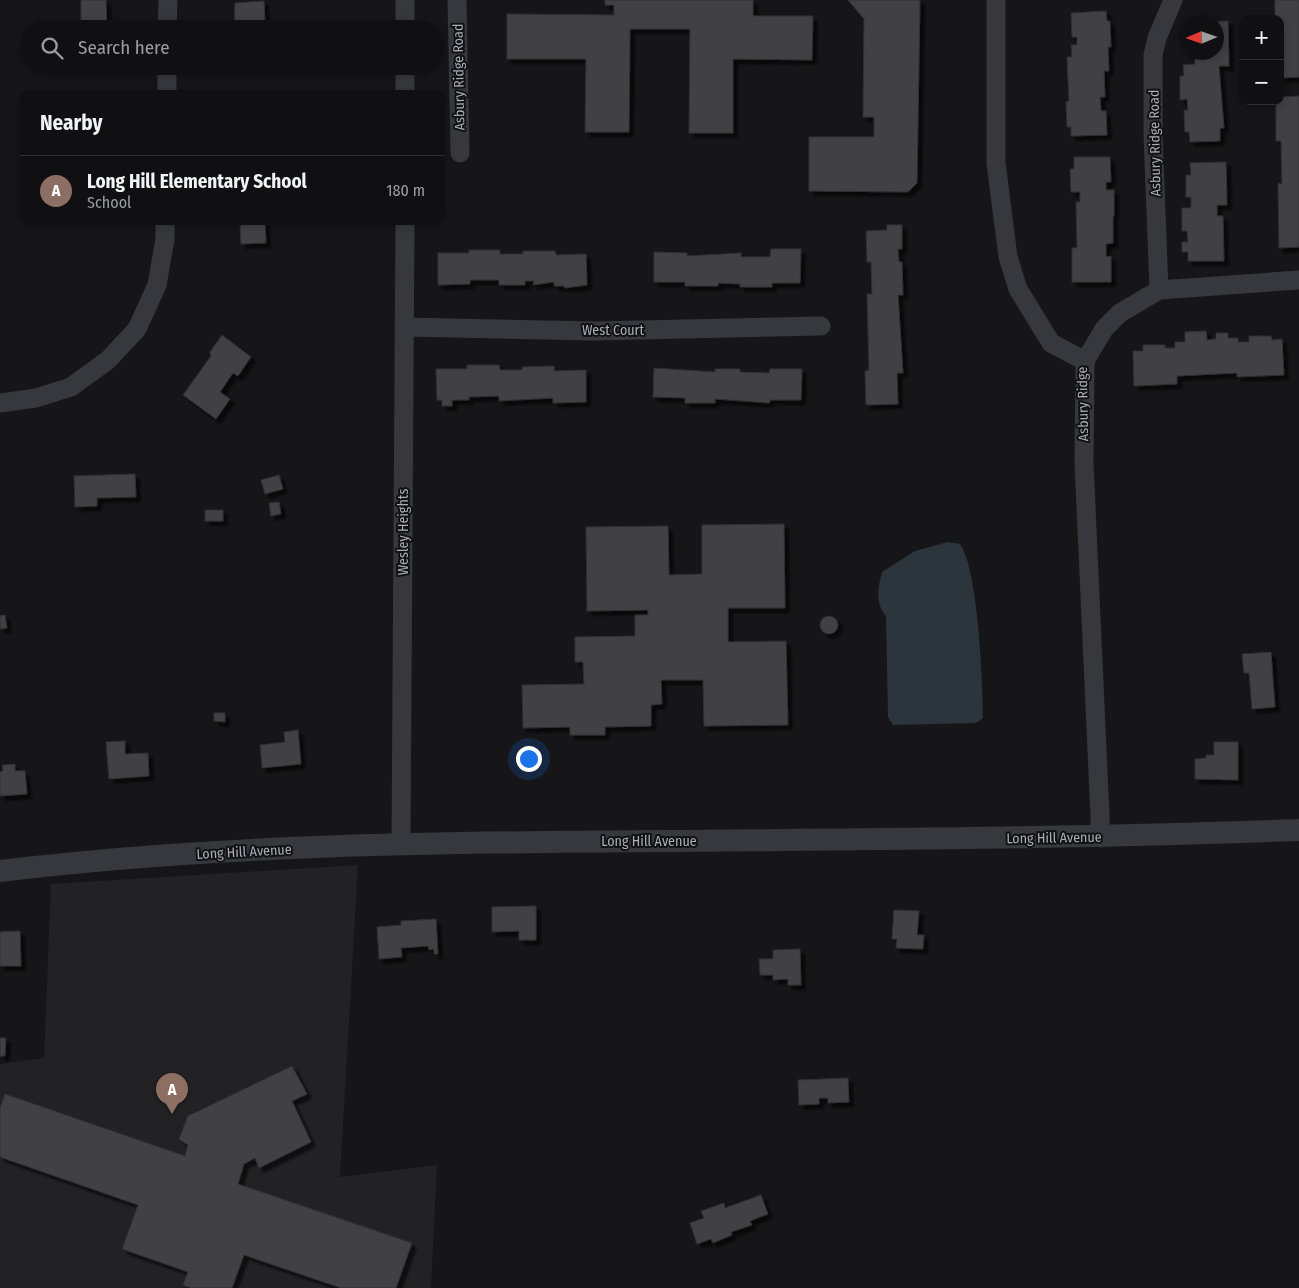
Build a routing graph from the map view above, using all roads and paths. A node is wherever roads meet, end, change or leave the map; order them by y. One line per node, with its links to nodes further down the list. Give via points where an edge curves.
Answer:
1 (168, 0): 6 (street)
2 (405, 0): 7 (street)
3 (457, 0): 12 (street, Asbury Ridge Road)
4 (996, 0): 19 (street, Asbury Ridge, via 996,163 1008,257 1018,289 1051,343)
5 (1173, 0): 16 (street, Asbury Ridge Road, via 1157,38 1154,55)
6 (167, 20)
7 (405, 20)
8 (167, 75): 10 (street)
9 (405, 75): 11 (street)
10 (166, 90)
11 (405, 90)
12 (460, 153)
13 (165, 225): 20 (street, via 157,285 137,329 108,360 71,387 36,398)
14 (405, 225): 18 (street, Wesley Heights)
15 (1299, 280): 16 (street)
16 (1160, 290): 19 (street, via 1120,313 1104,329)
17 (821, 326): 18 (street, West Court, via 594,331)
18 (404, 327): 23 (street, Wesley Heights)
19 (1084, 361): 22 (street, Asbury Ridge, via 1084,463)
20 (0, 403)
21 (1299, 830): 22 (street, Long Hill Avenue)
22 (1101, 838): 23 (street, Long Hill Avenue)
23 (401, 843): 24 (street, Long Hill Avenue, via 84,861)
24 (0, 871)

